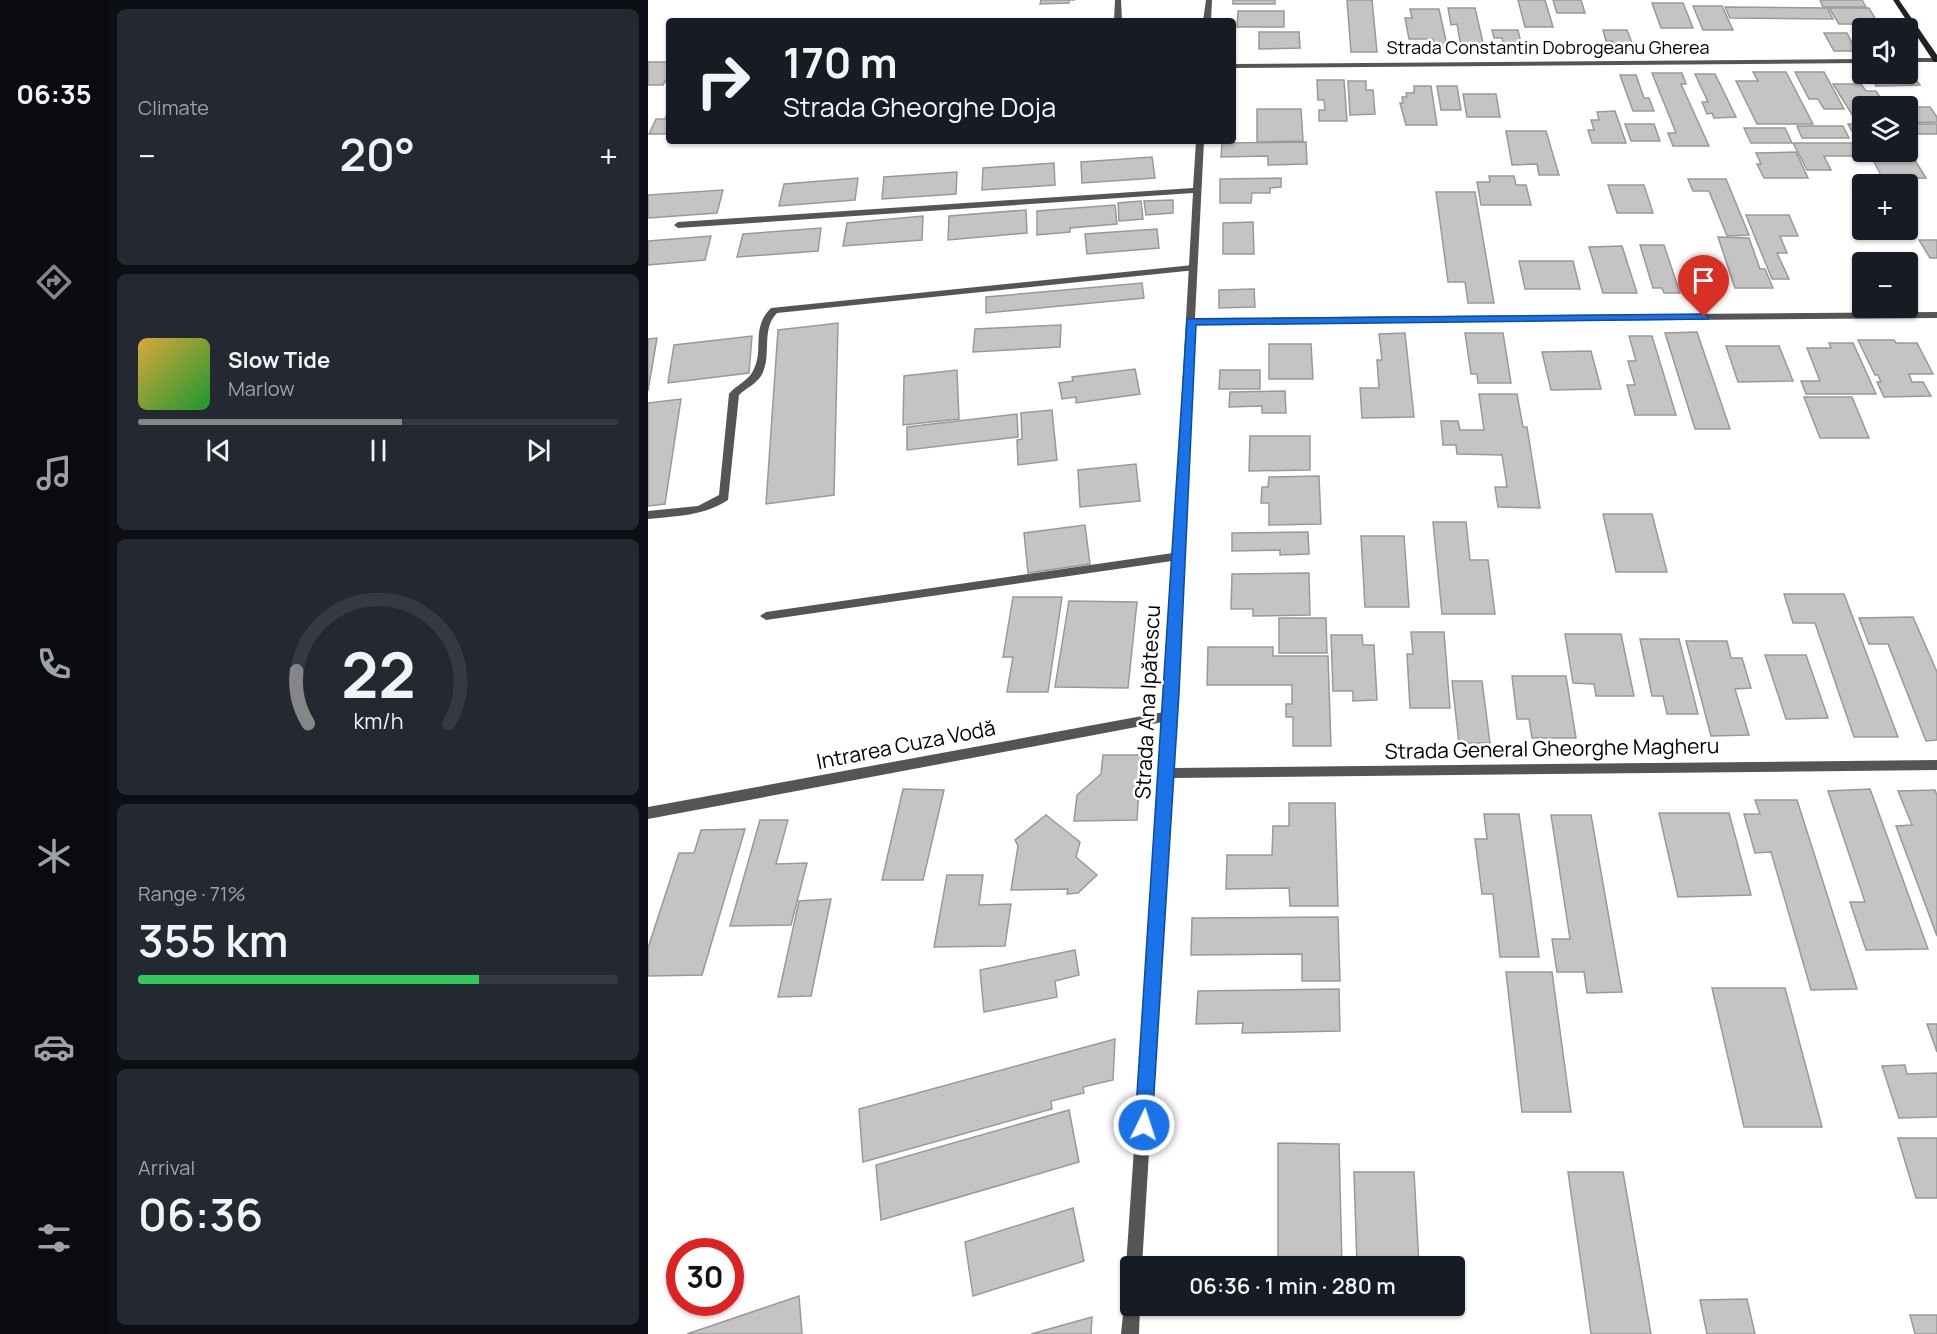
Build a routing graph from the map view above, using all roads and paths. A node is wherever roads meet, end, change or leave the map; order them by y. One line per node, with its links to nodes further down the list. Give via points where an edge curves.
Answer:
1 (1118, 0): 4 (street)
2 (1209, 0): 5 (street)
3 (1896, 0): 7 (street)
4 (1118, 18)
5 (1208, 18)
6 (1918, 60): 7 (street)
7 (1937, 60)
8 (1852, 61): 9 (street, Strada Constantin Dobrogeanu Gherea)
9 (1236, 66)
10 (1200, 144): 11 (street, Strada Ana Ipătescu)
11 (1197, 190): 12 (street); 13 (street, Strada Ana Ipătescu)
12 (678, 225)
13 (1193, 268): 15 (street, Strada Ana Ipătescu); 16 (street, via 774,310 764,322 756,376 734,394 724,497 699,509)
14 (1937, 315): 15 (street)
15 (1191, 321): 17 (street, Strada Ana Ipătescu)
16 (648, 515)
17 (1179, 556): 18 (street); 19 (street, Strada Ana Ipătescu)
18 (766, 616)
19 (1170, 716): 21 (street, Strada Ana Ipătescu); 22 (street, Intrarea Cuza Vodă)
20 (1937, 765): 21 (street, Strada General Gheorghe Magheru)
21 (1167, 773): 23 (street, Strada Ana Ipătescu)
22 (648, 813)
23 (1135, 1256)
24 (1131, 1316): 25 (street)
25 (1130, 1334)

